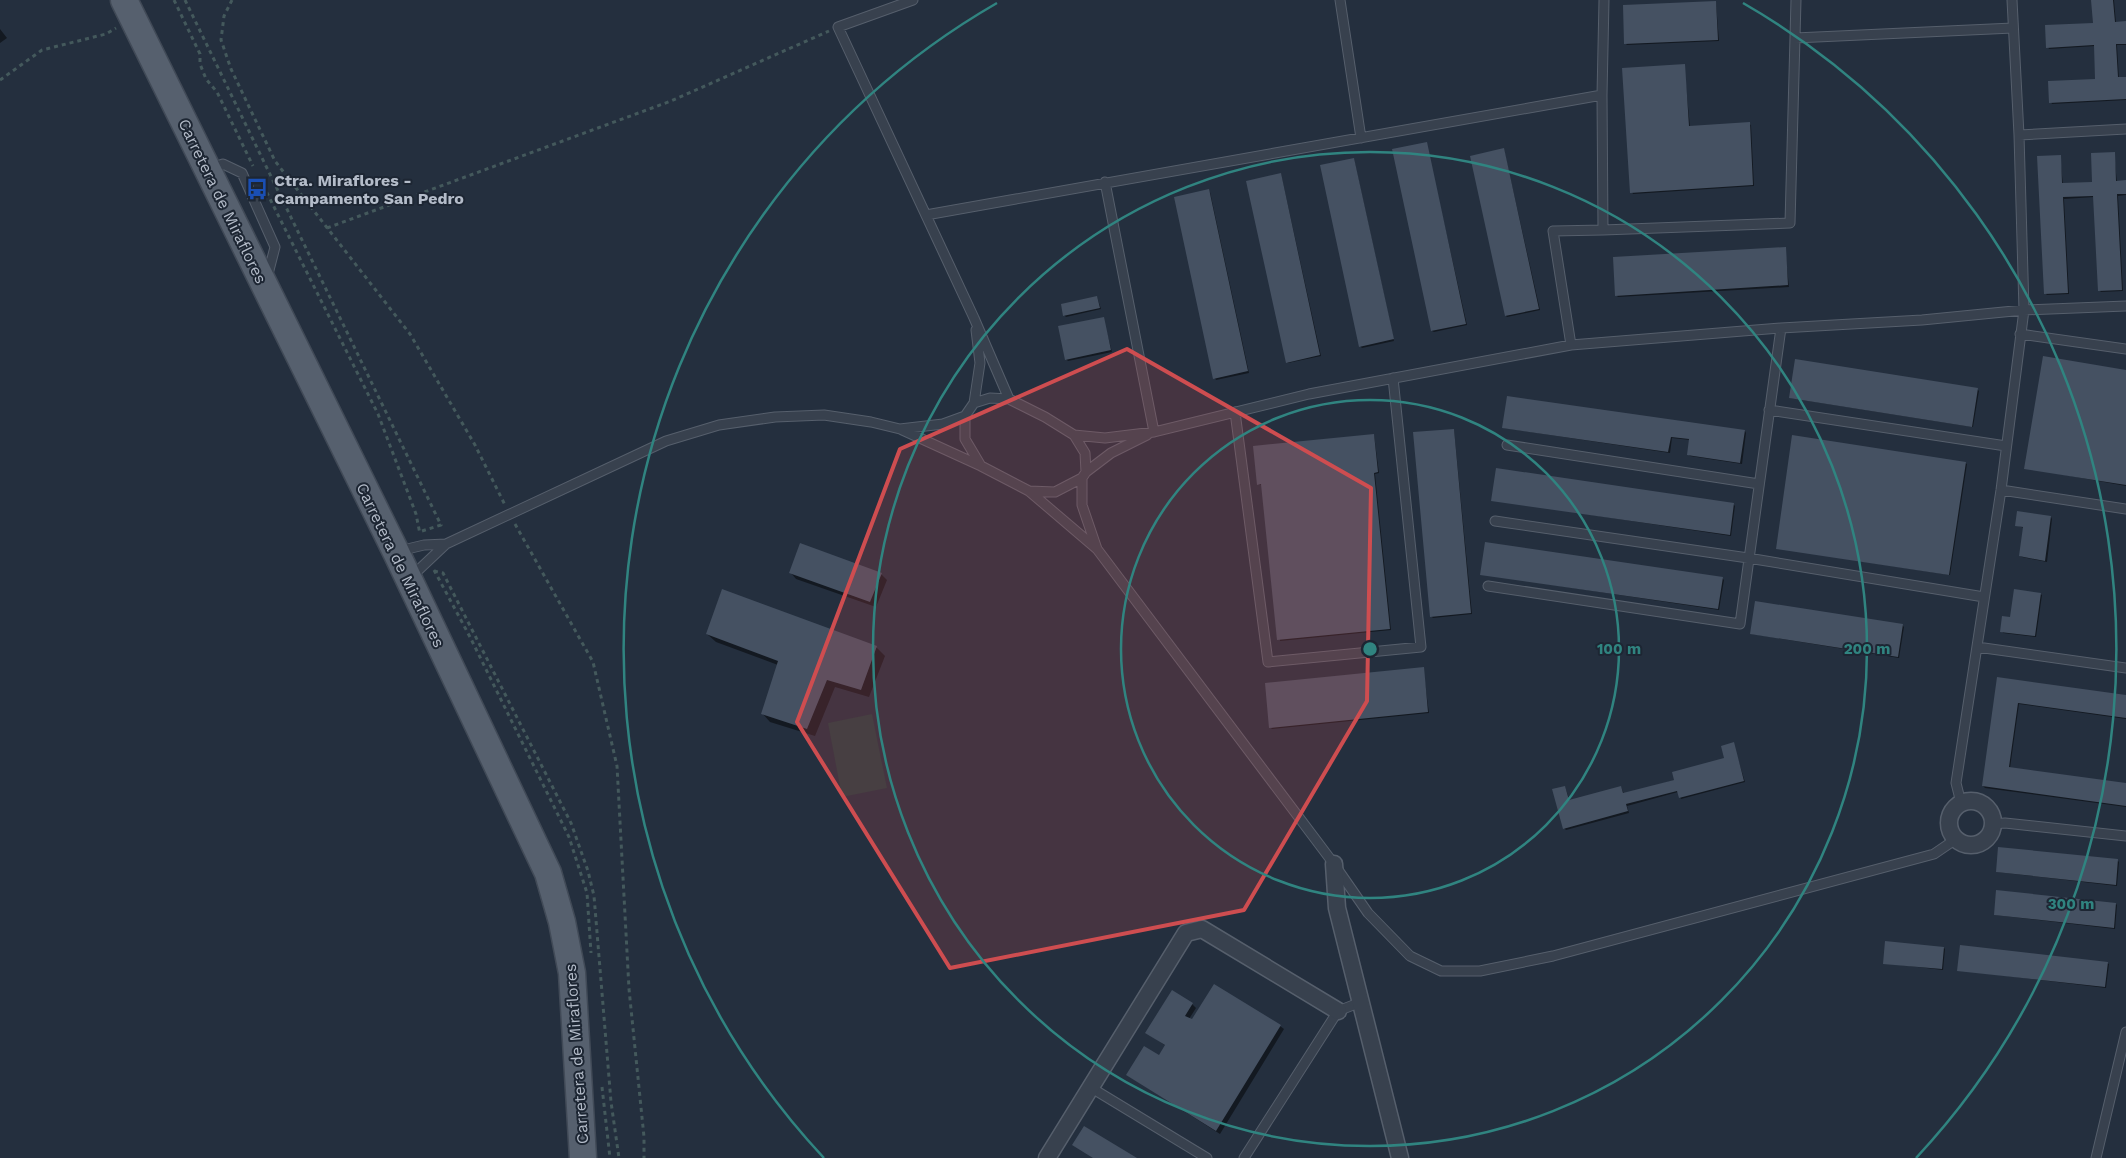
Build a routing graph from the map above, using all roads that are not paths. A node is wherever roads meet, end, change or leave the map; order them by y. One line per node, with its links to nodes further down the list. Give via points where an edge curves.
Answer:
1 (913, 0): 14 (lane, via 838,28)
2 (1340, 0): 12 (lane)
3 (1604, 0): 9 (lane)
4 (1796, 0): 8 (lane)
5 (2012, 0): 7 (lane)
6 (128, 9): 43 (main road, Carretera de Miraflores)
7 (2013, 28): 8 (lane); 11 (lane)
8 (1795, 38): 15 (lane, via 1790,223)
9 (1602, 95): 12 (lane); 15 (lane)
10 (2126, 129): 11 (lane)
11 (2019, 135): 17 (lane)
12 (1361, 138): 13 (lane)
13 (1105, 182): 14 (lane); 30 (lane)
14 (926, 215): 18 (lane)
15 (1603, 230): 21 (lane, via 1553,231)
16 (2126, 306): 17 (lane)
17 (2024, 310): 19 (lane); 20 (lane)
18 (974, 318): 24 (lane); 25 (lane, via 980,363)
19 (1781, 328): 21 (lane); 26 (lane)
20 (2020, 334): 22 (lane); 33 (lane)
21 (1571, 346): 23 (lane)
22 (2126, 349)
23 (1393, 378): 27 (lane); 27 (lane, via 1421,646 1268,662)
24 (1008, 399): 25 (lane, via 990,398); 31 (lane)
25 (974, 403): 28 (lane)
26 (1769, 410): 33 (lane); 36 (lane)
27 (1235, 412): 30 (lane)
28 (965, 416): 29 (lane, via 943,424); 34 (lane, via 965,439)
29 (900, 429): 34 (lane); 41 (lane, via 824,415 775,416 719,425 666,441)
30 (1154, 432): 31 (lane, via 1106,438); 35 (lane, via 1111,453)
31 (1074, 436): 35 (lane, via 1085,453)
32 (1507, 445): 36 (lane)
33 (2006, 446): 37 (lane)
34 (981, 466): 38 (lane)
35 (1084, 475): 38 (lane, via 1055,492); 42 (lane, via 1082,505)
36 (1759, 484): 44 (lane)
37 (2001, 490): 39 (lane); 47 (lane)
38 (1029, 491): 42 (lane)
39 (2126, 509)
40 (1495, 521): 44 (lane)
41 (446, 544): 43 (lane); 45 (lane)
42 (1097, 549): 54 (lane)
43 (396, 552): 45 (main road, Carretera de Miraflores)
44 (1748, 558): 46 (lane, via 1740,624); 47 (lane)
45 (409, 579): 59 (main road, Carretera de Miraflores, via 548,873 572,973)
46 (1488, 586)
47 (1984, 597): 48 (lane)
48 (1977, 646): 49 (lane); 50 (lane, via 1956,783)
49 (2126, 668)
50 (1961, 803): 51 (street, via 1979,802 1986,807); 53 (street, via 1950,816 1951,832)
51 (1993, 824): 52 (lane); 53 (street, via 1991,832 1979,843 1971,845)
52 (2126, 836)
53 (1956, 839): 54 (lane, via 1934,854 1553,956 1480,971 1441,971 1410,956 1368,913)
54 (1334, 864): 55 (street, via 1337,908)
55 (1361, 1002): 56 (lane); 63 (street)
56 (1338, 1011): 58 (street, via 1202,929 1186,933); 62 (lane)
57 (2126, 1032): 64 (lane)
58 (1090, 1088): 60 (street); 61 (lane)
59 (583, 1158)
60 (1047, 1158)
61 (1207, 1158)
62 (1244, 1158)
63 (1400, 1158)
64 (2096, 1158)

